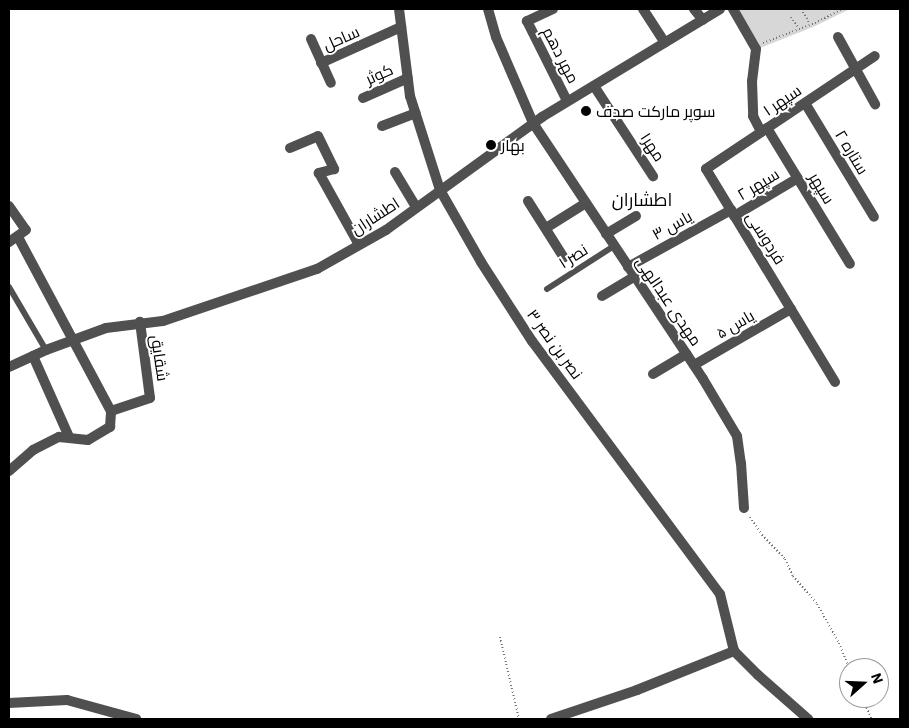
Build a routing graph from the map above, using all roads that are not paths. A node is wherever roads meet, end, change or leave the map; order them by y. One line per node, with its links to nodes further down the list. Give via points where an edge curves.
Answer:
1 (399, 9): 9 (street)
2 (488, 9): 24 (street, مهدی عبدالهی)
3 (553, 9): 20 (street, مهر دهم, via 527,22)
4 (643, 9): 12 (street)
5 (694, 9): 8 (street)
6 (720, 9): 8 (street, اطشاران)
7 (733, 9): 26 (street, سپهر, via 756,49 752,81 754,116)
8 (703, 20): 12 (street, اطشاران)
9 (401, 27): 14 (street, ساحل); 16 (street)
10 (838, 37): 15 (street)
11 (311, 39): 14 (street)
12 (665, 43): 18 (street, اطشاران)
13 (875, 56): 15 (street, سپهر ۱)
14 (321, 63): 17 (street)
15 (856, 68): 21 (street, سپهر ۱); 22 (street)
16 (408, 78): 19 (street, کوثر); 23 (street)
17 (331, 83)
18 (594, 86): 20 (street, اطشاران); 30 (street, مهر۱)
19 (363, 98)
20 (567, 101): 24 (street, اطشاران)
21 (805, 103): 26 (street, سپهر ۱); 39 (street, ستاره ۲)
22 (875, 104)
23 (416, 113): 25 (street); 32 (street)
24 (532, 123): 32 (street, اطشاران); 34 (street, مهدی عبدالهی)
25 (382, 126)
26 (764, 130): 28 (street, سپهر ۱); 31 (street, سپهر)
27 (290, 148): 43 (street, via 318,136 334,169 319,173)
28 (706, 169): 37 (street, فردوسی)
29 (395, 172): 36 (street)
30 (653, 176)
31 (798, 178): 37 (street, سپهر ۲); 46 (street, سپهر)
32 (440, 190): 36 (street, اطشاران); 66 (street, نصر بن نصر ۳, via 532,341 720,594)
33 (528, 201): 40 (street)
34 (586, 203): 40 (street); 41 (street, مهدی عبدالهی)
35 (9, 206): 42 (street, via 26,230)
36 (416, 207): 43 (street, اطشاران)
37 (733, 213): 47 (street, یاس ۳); 52 (street, فردوسی)
38 (636, 216): 41 (street)
39 (874, 217)
40 (546, 228): 45 (street)
41 (606, 234): 44 (street, مهدی عبدالهی)
42 (13, 240): 54 (street)
43 (359, 245): 53 (street, اطشاران, via 317,269 255,291 163,321)
44 (614, 246): 47 (street, مهدی عبدالهی); 50 (lane, نصر ۱)
45 (564, 258)
46 (850, 264)
47 (628, 267): 48 (street, مهدی عبدالهی)
48 (634, 276): 51 (street); 56 (street, مهدی عبدالهی)
49 (9, 287): 55 (lane)
50 (547, 289)
51 (602, 296)
52 (791, 309): 58 (street, یاس ۵); 61 (street, فردوسی)
53 (140, 322): 54 (street, اطشاران, via 106,328); 62 (street, شقایق, via 150,398)
54 (73, 340): 55 (street, اطشاران); 62 (street)
55 (46, 350): 57 (street, اطشاران)
56 (686, 354): 58 (street, مهدی عبدالهی); 60 (street)
57 (33, 356): 59 (street, اطشاران); 63 (street)
58 (694, 365): 65 (street, مهدی عبدالهی, via 737,436)
59 (9, 367)
60 (653, 374)
61 (835, 382)
62 (111, 411): 63 (street, via 110,428 88,440)
63 (69, 436): 64 (street, via 58,437 33,450)
64 (9, 471)
65 (744, 508)
66 (734, 651): 69 (street, via 637,690); 70 (street)
67 (9, 702): 68 (street, via 67,700)
68 (136, 719)
69 (551, 719)
70 (808, 719)

